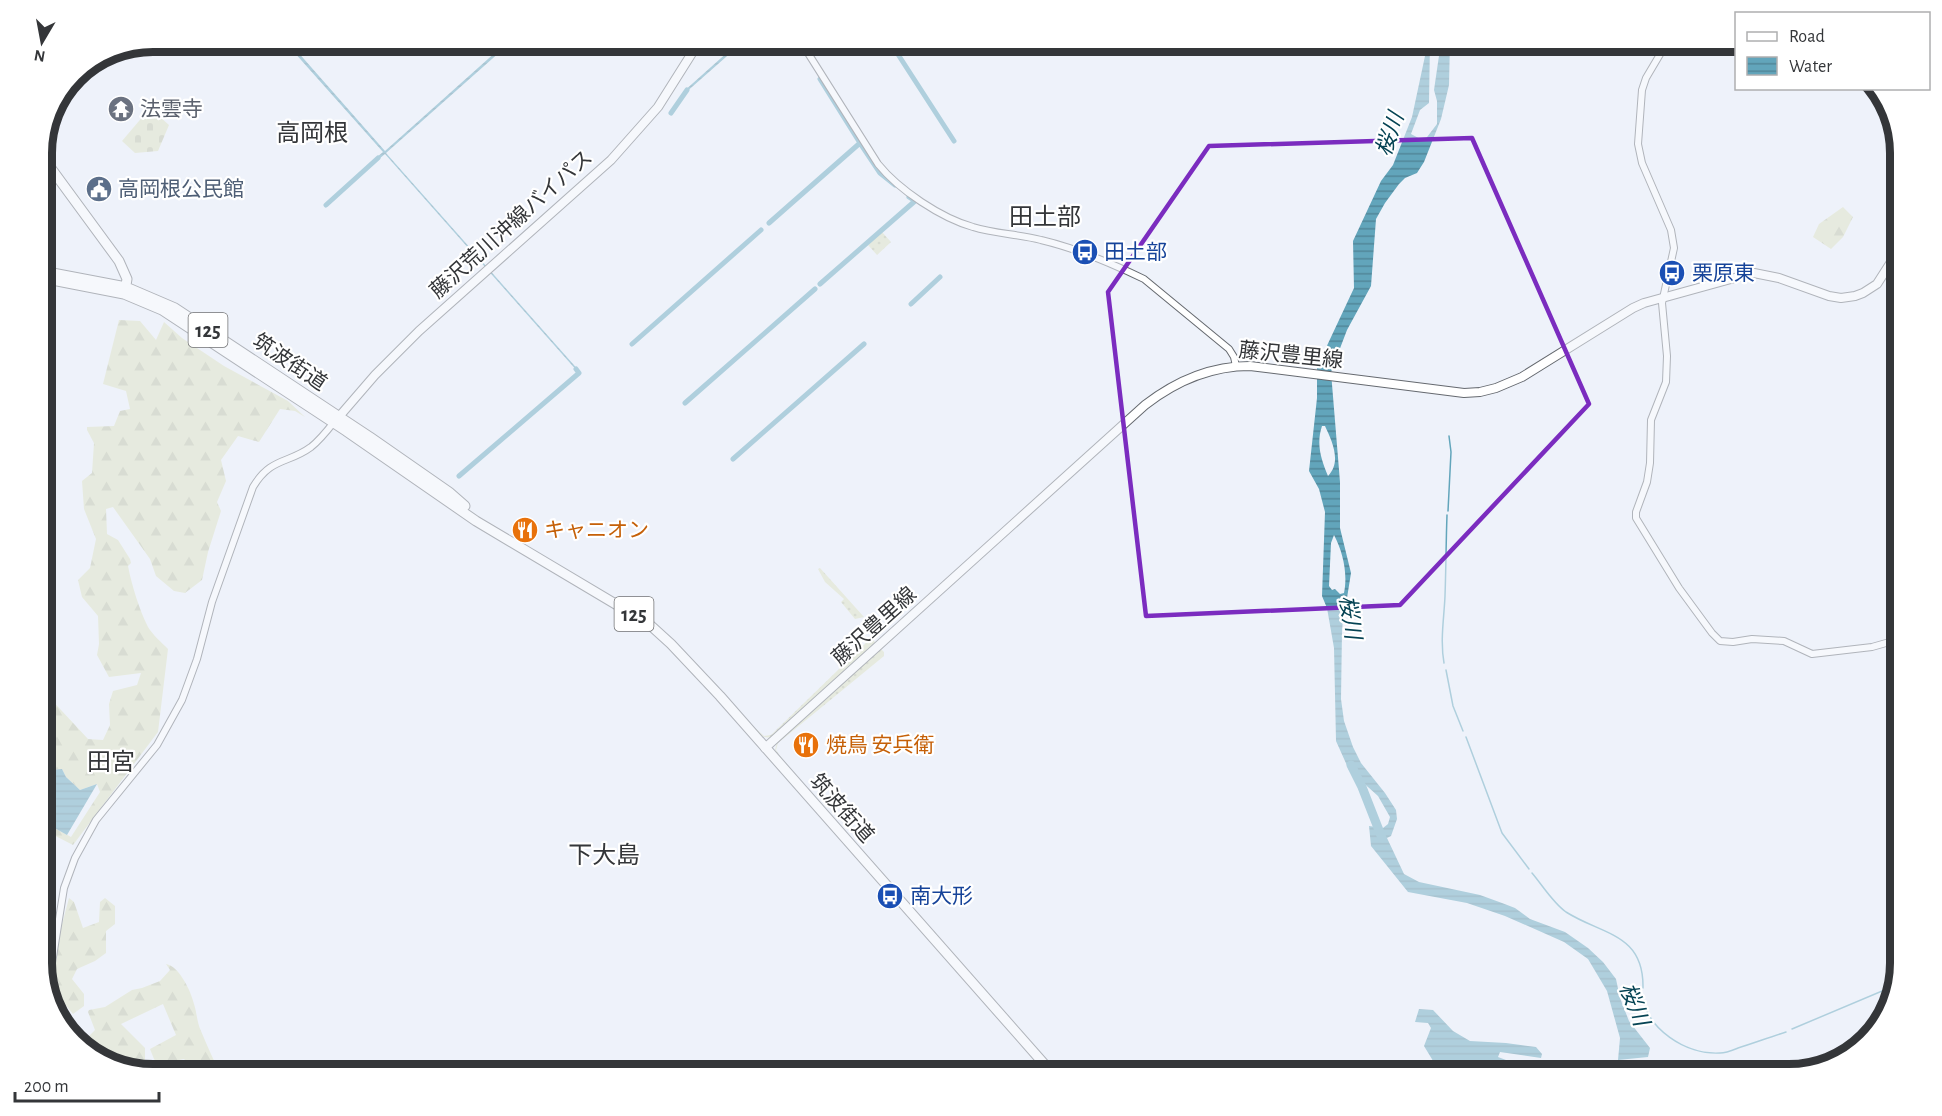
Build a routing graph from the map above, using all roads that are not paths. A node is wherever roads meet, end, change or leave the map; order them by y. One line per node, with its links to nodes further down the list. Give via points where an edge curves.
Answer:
1 (693, 52): 11 (main road, 藤沢荒川沖線バイパス, via 658,107 611,160 405,344)
2 (807, 52): 10 (street, via 878,164 914,196 957,221 1052,243 1144,279 1229,349)
3 (1661, 52): 9 (street, via 1642,90 1638,144 1674,240)
4 (53, 171): 8 (highway, via 119,261 126,275)
5 (1889, 265): 9 (main road, 藤沢豊里線, via 1877,284 1848,298 1754,273)
6 (53, 274): 8 (highway, 125)
7 (53, 280): 8 (highway, 125)
8 (125, 290): 11 (highway, 筑波街道 / 125, via 175,308)
9 (1663, 298): 10 (main road, 藤沢豊里線, via 1633,308 1508,385 1472,393); 12 (street, via 1665,382 1651,420 1650,463 1636,518 1679,588 1720,641 1777,640 1816,654)
10 (1236, 366): 13 (main road, 藤沢豊里線, via 1195,375 1160,393)
11 (336, 419): 13 (highway, 筑波街道 / 125, via 476,521 649,624); 14 (street, via 310,448 276,463 253,487 182,700 157,745 96,820 75,858 64,888)
12 (1890, 642)
13 (765, 748): 15 (highway, 筑波街道 / 125)
14 (53, 957)
15 (1044, 1064)

